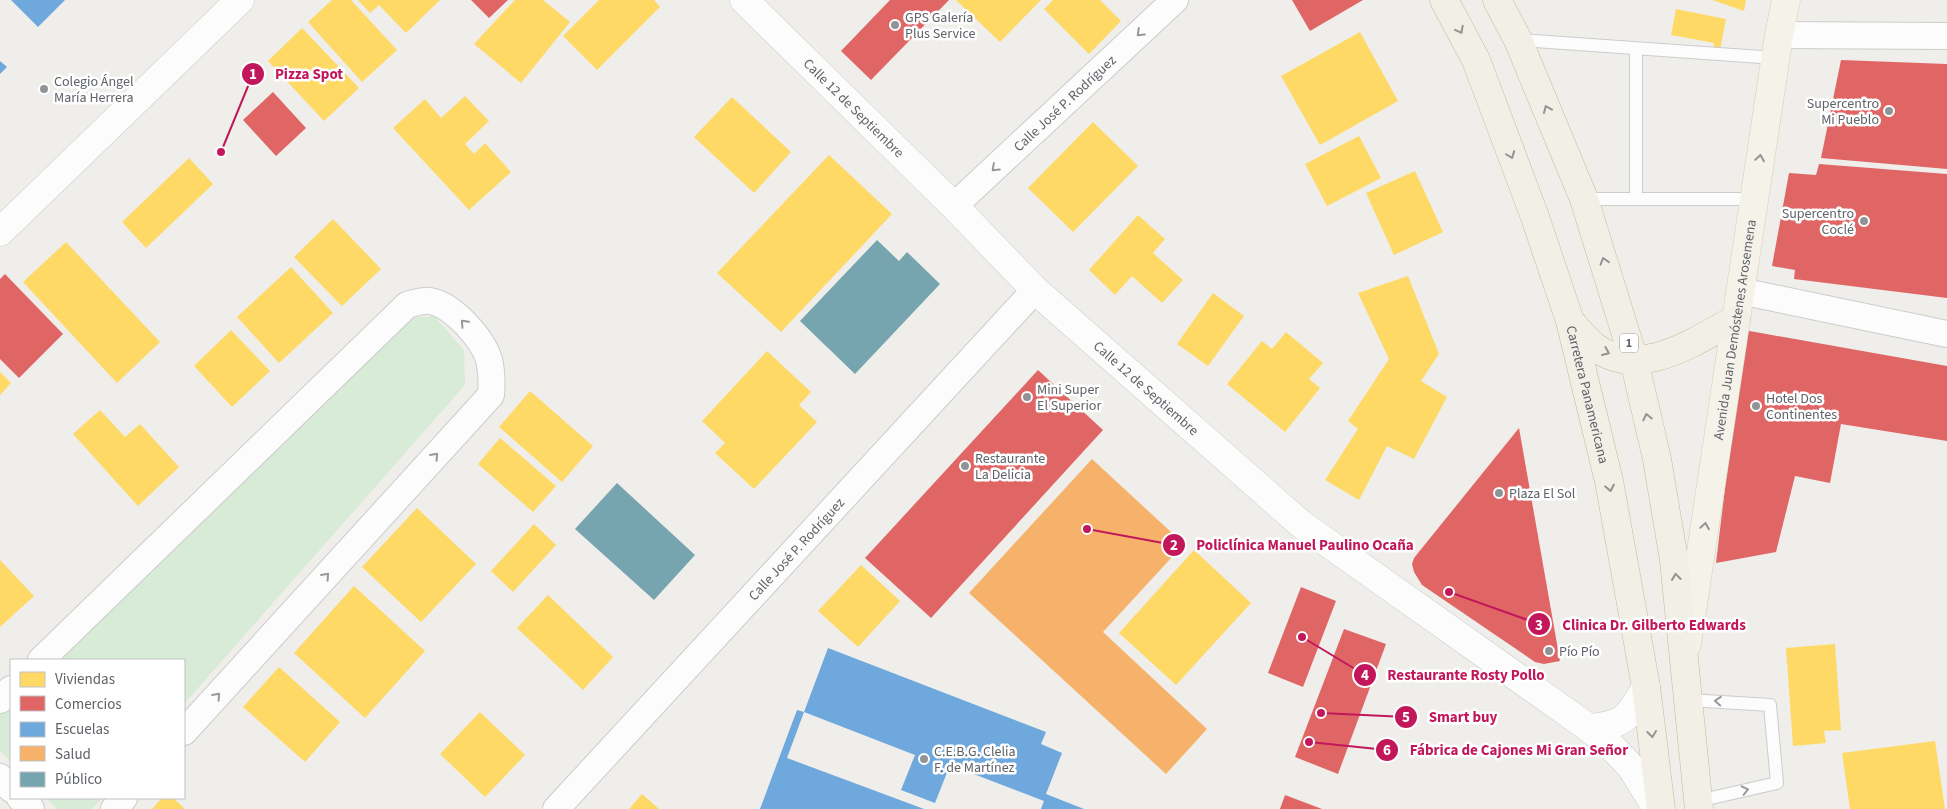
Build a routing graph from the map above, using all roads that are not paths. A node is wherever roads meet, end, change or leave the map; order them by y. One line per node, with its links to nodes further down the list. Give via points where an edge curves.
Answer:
1 (240, 0): 15 (street)
2 (744, 0): 14 (street, Calle 12 de Septiembre)
3 (1175, 0): 14 (street, Calle José P. Rodríguez, one-way to 14)
4 (1444, 0): 19 (highway, Carretera Panamericana, one-way to 19, via 1476,60)
5 (1497, 0): 8 (highway, 1)
6 (1786, 0): 9 (main road, Avenida Juan Demóstenes Arosemena)
7 (1947, 36): 9 (street)
8 (1518, 40): 10 (lane); 13 (highway, 1, one-way to 8)
9 (1777, 46): 10 (lane); 12 (main road, Avenida Juan Demóstenes Arosemena, one-way to 9)
10 (1636, 49): 11 (lane)
11 (1636, 198): 12 (lane); 13 (lane)
12 (1754, 198): 17 (main road, Avenida Juan Demóstenes Arosemena)
13 (1584, 199): 21 (highway, 1, one-way to 13)
14 (954, 206): 16 (street, Calle 12 de Septiembre)
15 (0, 232)
16 (1035, 290): 28 (street, Calle 12 de Septiembre, via 1300,524); 37 (street, Calle José P. Rodríguez)
17 (1740, 291): 18 (main road, Avenida Juan Demóstenes Arosemena); 20 (street)
18 (1736, 319): 21 (highway, via 1667,354); 23 (main road, Avenida Juan Demóstenes Arosemena, one-way to 18)
19 (1570, 321): 21 (highway, one-way to 21, via 1596,348); 24 (highway, Carretera Panamericana, one-way to 24, via 1609,481)
20 (1947, 334)
21 (1634, 360): 23 (highway, 1, one-way to 21, via 1674,560 1657,459)
22 (42, 659): 29 (street, one-way to 22, via 490,395 491,371 484,348 448,308 428,301 407,305)
23 (1684, 661): 27 (highway, 1)
24 (1646, 687): 28 (street, via 1623,720 1608,727); 39 (highway, Carretera Panamericana, one-way to 39)
25 (10, 690): 26 (street)
26 (0, 700)
27 (1689, 700): 34 (highway, 1); 34 (lane, one-way to 27, via 1777,783 1770,705)
28 (1589, 728): 38 (street, Calle 12 de Septiembre, via 1631,767)
29 (185, 731)
30 (0, 778): 31 (street)
31 (10, 788)
32 (21, 799): 35 (street)
33 (123, 799): 36 (street)
34 (1698, 805)
35 (31, 809)
36 (114, 809)
37 (556, 809)
38 (1657, 809)
39 (1661, 809)

